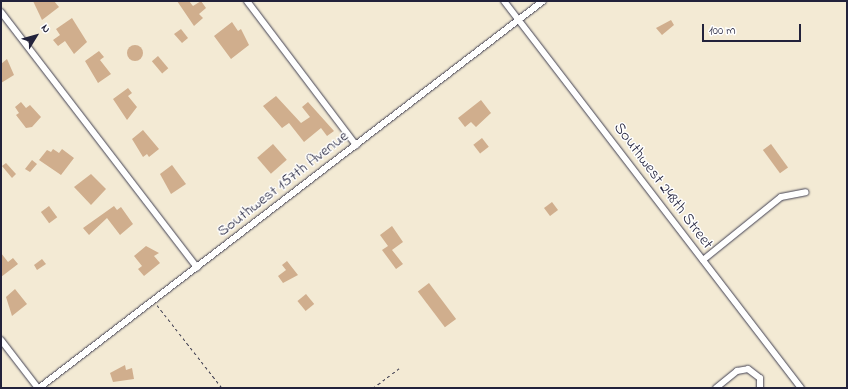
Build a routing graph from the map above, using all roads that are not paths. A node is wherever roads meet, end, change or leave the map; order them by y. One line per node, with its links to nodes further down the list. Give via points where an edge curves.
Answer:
1 (247, 1): 6 (street)
2 (504, 1): 5 (street, Southwest 248th Street)
3 (543, 1): 5 (street, Southwest 157th Avenue)
4 (1, 12): 9 (street)
5 (519, 20): 6 (street, Southwest 157th Avenue); 8 (street, Southwest 248th Street)
6 (356, 145): 9 (street, Southwest 157th Avenue)
7 (806, 192): 8 (street, via 781,197)
8 (703, 260): 14 (street, Southwest 248th Street)
9 (197, 267): 11 (street, Southwest 157th Avenue)
10 (1, 340): 11 (street)
11 (39, 388)
12 (716, 388): 13 (street, via 737,371 748,369 758,374)
13 (760, 388)
14 (801, 388)

